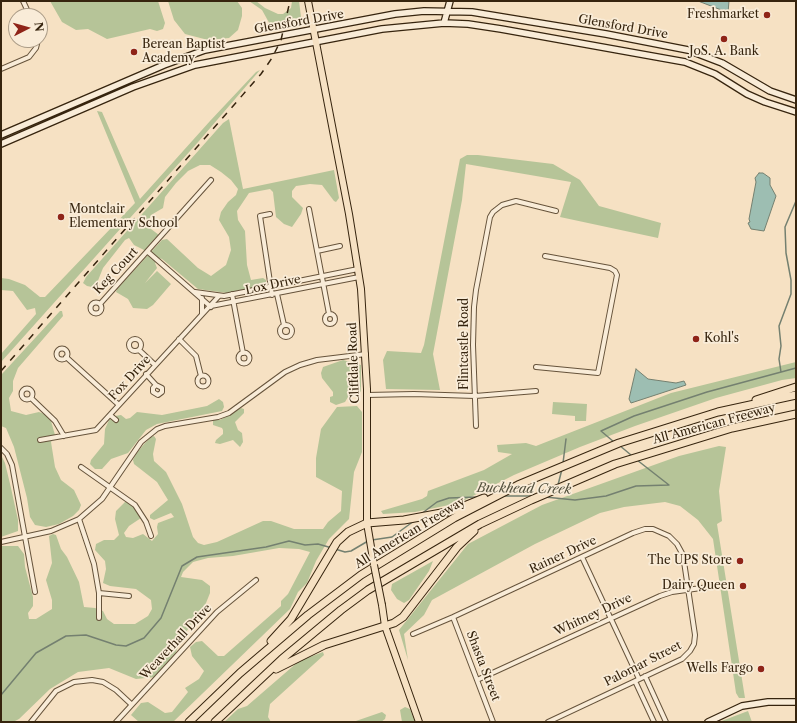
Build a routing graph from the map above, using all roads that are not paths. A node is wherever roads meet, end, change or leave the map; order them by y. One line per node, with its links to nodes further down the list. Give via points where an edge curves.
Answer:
1 (308, 1): 5 (main road, Cliffdale Road)
2 (450, 1): 3 (main road)
3 (447, 11): 4 (main road); 5 (main road, Glensford Drive, via 395,14); 9 (main road, Glensford Drive, via 472,12 688,50 722,63 770,91)
4 (444, 23): 6 (main road, Glensford Drive, via 382,29); 10 (main road, Glensford Drive, via 501,29 680,61 715,74 765,102)
5 (313, 30): 6 (main road, Cliffdale Road); 11 (main road, Glensford Drive, via 243,42 191,55)
6 (315, 42): 12 (main road, Glensford Drive, via 236,56 181,70 122,92); 21 (main road, Cliffdale Road, via 339,157)
7 (36, 48): 8 (street, via 29,57)
8 (1, 69)
9 (796, 100)
10 (796, 112)
11 (1, 135)
12 (1, 144)
13 (211, 180): 19 (street, Keg Court)
14 (309, 209): 18 (street)
15 (556, 211): 52 (street, Flintcastle Road, via 516,201 502,205 490,217 474,301)
16 (270, 214): 25 (street, via 260,216)
17 (340, 246): 18 (street)
18 (317, 251): 22 (street)
19 (148, 252): 26 (street); 33 (street, Keg Court)
20 (545, 256): 44 (street, via 610,268 616,271 617,275 598,373)
21 (358, 269): 22 (street, Lox Drive); 23 (main road, Cliffdale Road)
22 (322, 277): 24 (street); 25 (street, Lox Drive)
23 (359, 277): 24 (street, Lox Drive); 41 (main road, Cliffdale Road)
24 (323, 284): 28 (street, Lox Drive); 36 (street)
25 (270, 287): 27 (street, Lox Drive); 29 (street)
26 (195, 292): 30 (street, Lox Drive); 31 (street)
27 (232, 294): 30 (street, Lox Drive); 32 (street)
28 (277, 294): 29 (street, Lox Drive); 37 (street)
29 (272, 295): 32 (street, Lox Drive)
30 (219, 296): 34 (street, Fox Drive)
31 (202, 298): 34 (street); 35 (street)
32 (234, 303): 34 (street, Lox Drive); 40 (street)
33 (100, 304)
34 (211, 306): 35 (street, Fox Drive)
35 (202, 314): 38 (street, Fox Drive)
36 (329, 314)
37 (284, 325)
38 (179, 339): 43 (street, Fox Drive); 46 (street, via 196,356)
39 (139, 350): 43 (street)
40 (243, 353)
41 (366, 354): 50 (main road, Cliffdale Road); 67 (street, via 300,364 285,372 229,414 157,429 141,442)
42 (66, 357): 54 (street)
43 (156, 365): 45 (street, Fox Drive)
44 (536, 367)
45 (146, 374): 47 (street); 54 (street, Fox Drive)
46 (201, 376)
47 (156, 385)
48 (796, 387): 55 (highway)
49 (536, 391): 52 (street)
50 (367, 395): 52 (street); 69 (main road, Cliffdale Road)
51 (796, 395): 55 (highway, All American Freeway)
52 (475, 396): 61 (street, Flintcastle Road)
53 (31, 398): 62 (street, via 55,421)
54 (119, 405): 57 (street, Fox Drive)
55 (718, 412): 66 (highway, All American Freeway, via 619,443)
56 (796, 414): 59 (highway, All American Freeway)
57 (110, 415): 60 (street); 62 (street, Fox Drive, via 96,430)
58 (796, 418): 59 (highway)
59 (768, 419): 70 (highway, All American Freeway, via 615,464)
60 (116, 420)
61 (476, 426)
62 (64, 436): 63 (street, Fox Drive)
63 (40, 440)
64 (1, 448): 72 (street, via 12,465)
65 (81, 467): 67 (street)
66 (518, 485): 69 (highway, via 452,511); 86 (highway, All American Freeway, via 437,528 361,575 308,614)
67 (110, 486): 68 (street, via 96,505); 71 (street, via 139,510)
68 (79, 519): 72 (street, via 60,528); 79 (street, via 91,550)
69 (367, 524): 84 (main road, Cliffdale Road, bridge); 86 (highway, via 348,532 337,542 291,619)
70 (480, 524): 84 (highway, via 457,547 406,613 394,623); 87 (highway, All American Freeway, via 368,590)
71 (151, 536)
72 (25, 537): 73 (street); 78 (street)
73 (1, 542)
74 (582, 557): 77 (street, Rainer Drive, via 639,530 659,530 669,536 680,549); 81 (street, Rainer Drive); 83 (street)
75 (256, 580): 92 (street, Weaverhall Drive, via 217,612)
76 (723, 585): 77 (street, Whitney Drive)
77 (688, 590): 83 (street, Whitney Drive, via 660,596); 88 (street, Palomar Street, via 695,638 692,649 682,659)
78 (35, 592)
79 (99, 593): 80 (street); 82 (street)
80 (129, 596)
81 (453, 617): 85 (street, Rainer Drive); 89 (street, Shasta Street)
82 (98, 618)
83 (612, 618): 89 (street, Whitney Drive); 90 (street)
84 (385, 626): 87 (highway, via 324,645); 97 (main road, Cliffdale Road)
85 (413, 634)
86 (256, 658): 95 (highway, All American Freeway)
87 (267, 673): 96 (highway, All American Freeway)
88 (645, 676): 90 (street, Palomar Street); 101 (street)
89 (477, 680): 98 (street, Shasta Street)
90 (637, 680): 99 (street, Palomar Street); 100 (street)
91 (796, 702): 102 (main road, via 747,705)
92 (131, 704): 93 (street, via 104,682 74,682 56,691); 94 (street, Weaverhall Drive)
93 (31, 722)
94 (116, 722)
95 (189, 722)
96 (215, 722)
97 (419, 722)
98 (493, 722)
99 (548, 722)
100 (654, 722)
101 (666, 722)
102 (708, 722)

